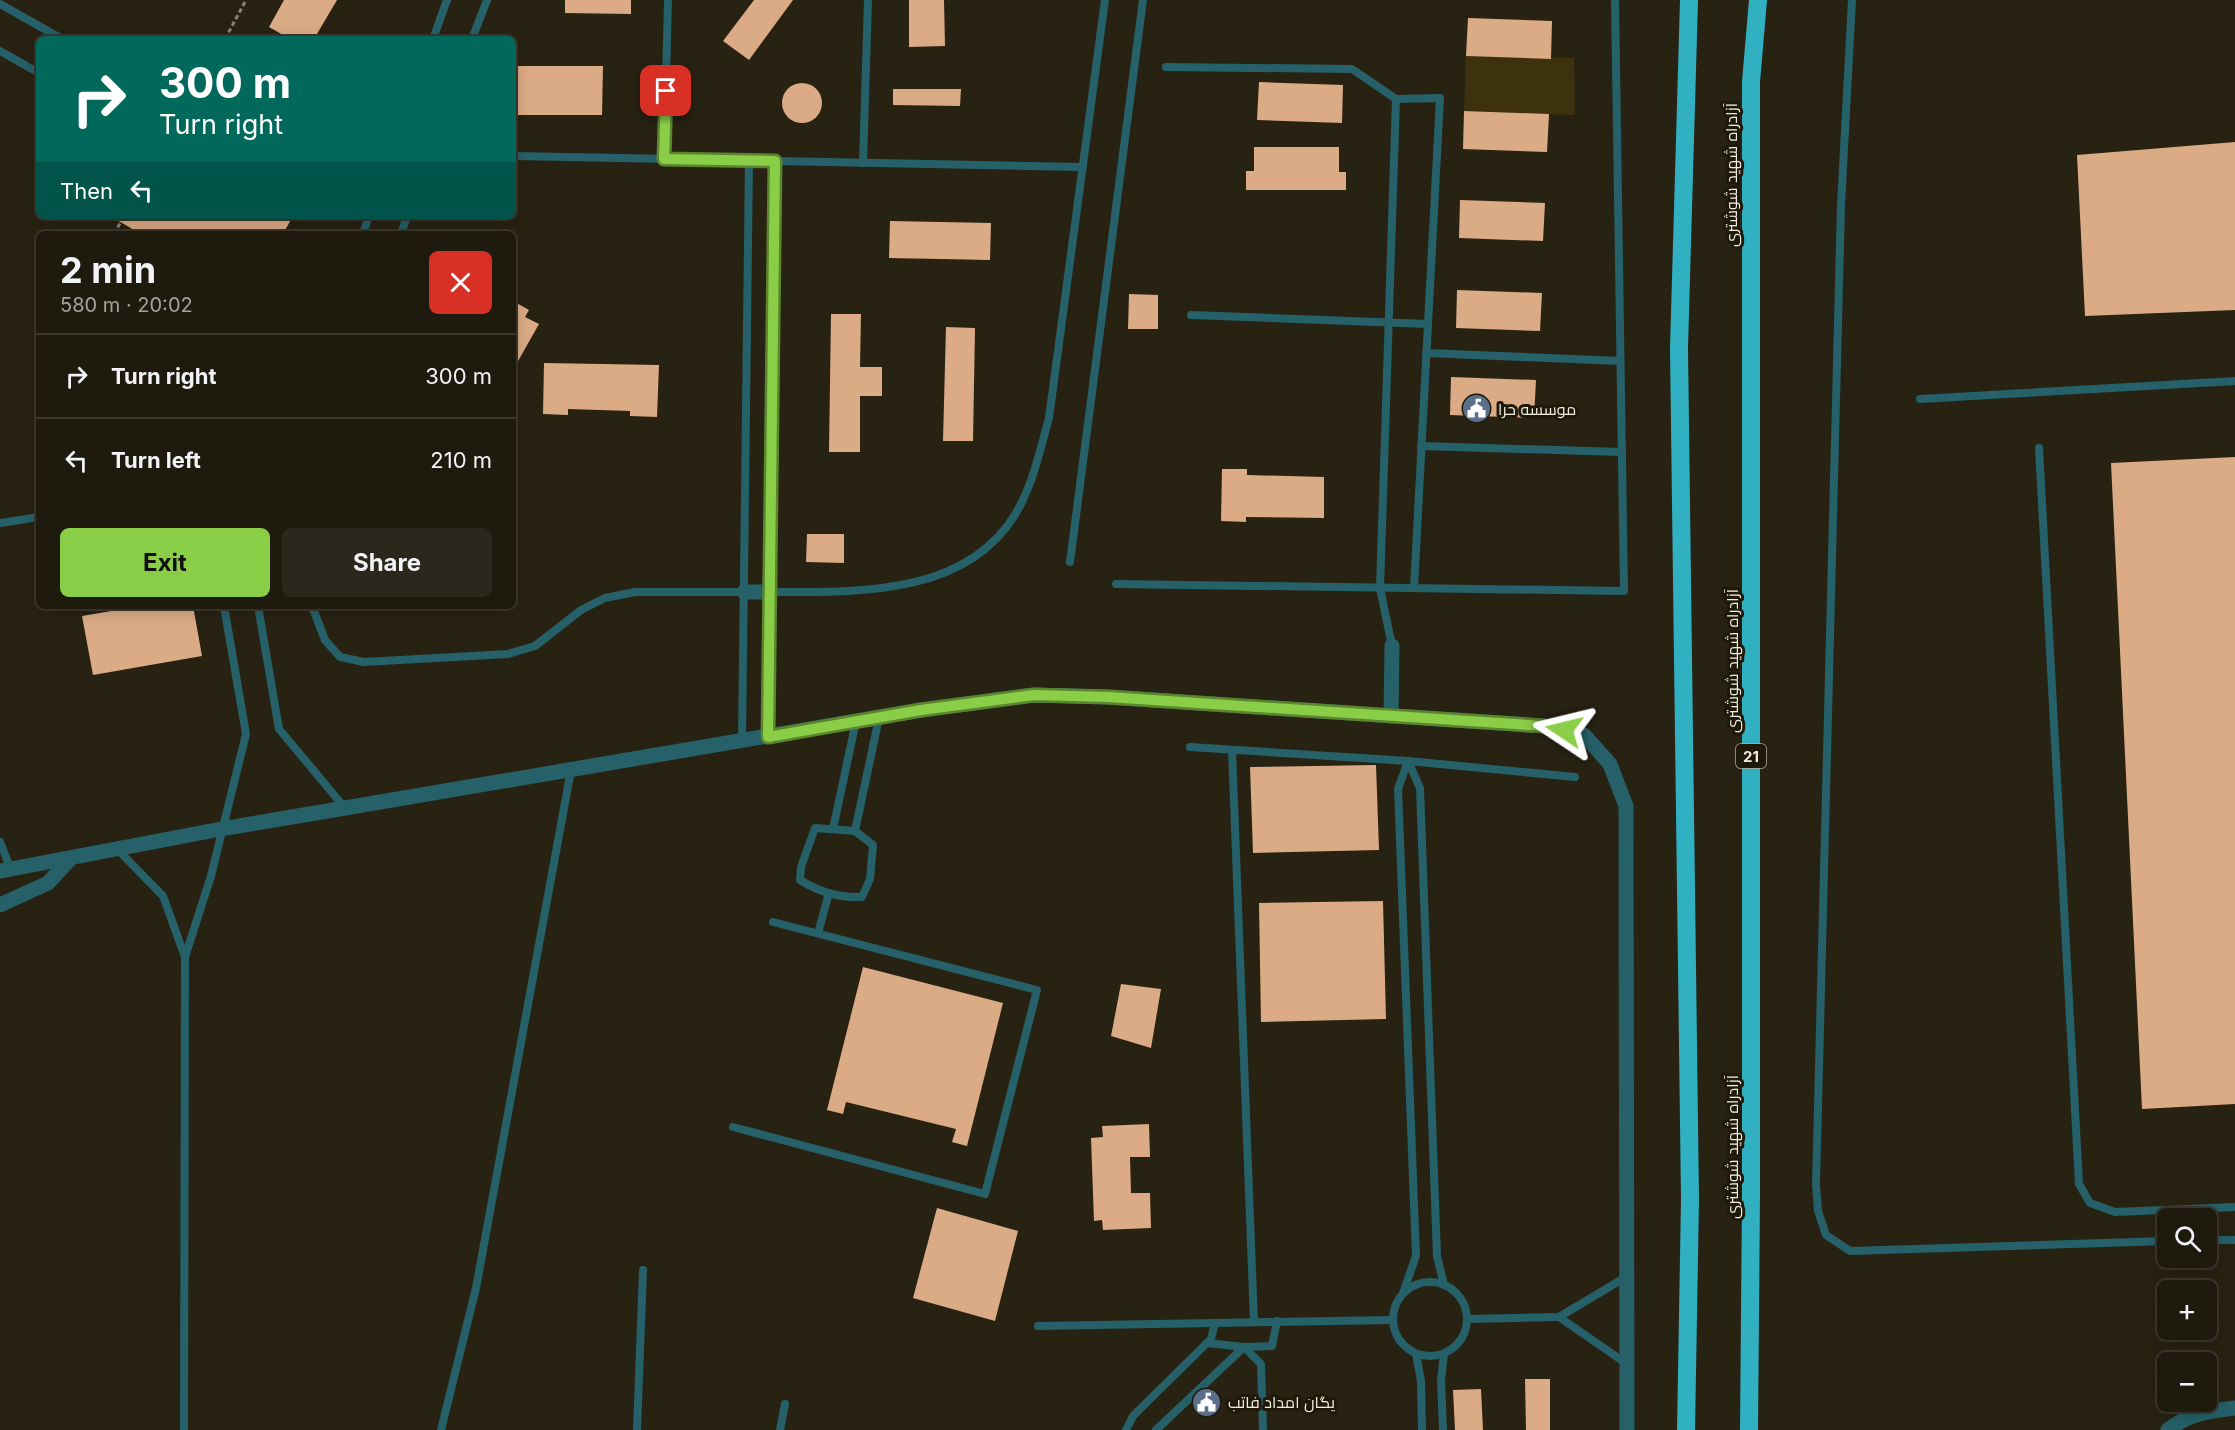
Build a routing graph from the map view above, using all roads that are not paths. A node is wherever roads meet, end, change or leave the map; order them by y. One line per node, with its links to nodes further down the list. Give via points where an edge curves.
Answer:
1 (447, 0): 13 (lane)
2 (487, 0): 14 (lane)
3 (668, 0): 20 (lane)
4 (868, 0): 23 (lane)
5 (1105, 0): 24 (lane)
6 (1143, 0): 37 (lane)
7 (1615, 0): 29 (lane)
8 (1689, 0): 103 (highway, via 1679,348 1690,1200)
9 (1758, 0): 104 (highway, آزادراه شهید شوشتری / 21, via 1751,82)
10 (1851, 0): 74 (lane, via 1841,205 1818,1211 1826,1235 1850,1251)
11 (0, 4): 12 (lane)
12 (57, 36)
13 (434, 36)
14 (473, 36)
15 (0, 51): 17 (lane)
16 (1166, 68): 18 (lane, via 1352,69)
17 (36, 71)
18 (1396, 99): 26 (lane); 27 (lane, via 1440,98)
19 (516, 156): 20 (lane)
20 (664, 159): 21 (lane)
21 (749, 161): 22 (lane); 41 (lane)
22 (775, 161): 23 (lane); 42 (lane)
23 (863, 163): 24 (lane)
24 (1083, 168): 42 (lane, via 1049,418 1033,478 1015,514 988,547 950,572 855,592)
25 (1191, 315): 26 (lane)
26 (1389, 323): 27 (lane); 39 (lane)
27 (1428, 324): 28 (lane)
28 (1426, 353): 29 (lane); 32 (lane)
29 (1620, 361): 34 (lane)
30 (2235, 381): 31 (lane)
31 (1920, 399)
32 (1421, 446): 34 (lane); 40 (lane)
33 (2038, 448): 71 (lane, via 2079,1184 2090,1203 2115,1212)
34 (1622, 452): 40 (lane, via 1624,591)
35 (36, 517): 36 (lane)
36 (0, 523)
37 (1070, 562)
38 (1116, 584): 39 (lane)
39 (1380, 588): 40 (lane); 46 (lane)
40 (1414, 588)
41 (744, 592): 42 (street); 45 (lane, via 635,592 605,598 581,610 535,646 508,654 364,662 340,657 325,640); 51 (lane)
42 (770, 592): 50 (lane)
43 (225, 609): 58 (lane, via 246,734)
44 (259, 609): 57 (lane, via 279,729)
45 (313, 609)
46 (1392, 646): 47 (street)
47 (1391, 716): 48 (street, via 1034,695); 76 (street, via 1544,726 1584,735 1610,764 1626,806)
48 (879, 717): 49 (street); 60 (lane)
49 (856, 722): 50 (street); 59 (lane)
50 (768, 737): 51 (street)
51 (742, 741): 55 (street)
52 (1190, 747): 53 (lane)
53 (1232, 750): 54 (lane); 82 (lane)
54 (1408, 761): 56 (lane); 77 (lane, via 1420,788 1437,1256); 78 (lane, via 1398,789 1416,1256)
55 (571, 770): 57 (street); 94 (lane, via 476,1288)
56 (1575, 777)
57 (345, 807): 58 (street)
58 (221, 829): 62 (street); 69 (lane, via 211,876)
59 (833, 829): 60 (lane); 65 (lane, via 815,828 800,880)
60 (855, 831): 65 (lane, via 873,844 870,879 862,897)
61 (0, 842): 64 (lane)
62 (117, 849): 63 (street); 69 (lane, via 163,896)
63 (71, 858): 64 (street); 66 (street, via 48,883)
64 (4, 871)
65 (829, 893): 68 (lane)
66 (0, 905)
67 (773, 922): 68 (lane)
68 (818, 933): 70 (lane, via 1037,990 985,1194)
69 (185, 957): 93 (lane)
70 (733, 1126)
71 (2235, 1207)
72 (2235, 1239): 73 (lane)
73 (2217, 1240)
74 (2157, 1241)
75 (643, 1270): 95 (lane)
76 (1627, 1277): 79 (lane); 90 (street)
77 (1444, 1285): 78 (lane, via 1430,1282); 80 (lane, via 1456,1293)
78 (1403, 1293): 81 (lane, via 1395,1305)
79 (1559, 1317): 80 (lane); 90 (lane)
80 (1467, 1319): 89 (lane, via 1465,1333)
81 (1393, 1320): 83 (lane); 88 (lane, via 1404,1346)
82 (1254, 1322): 83 (lane); 84 (lane)
83 (1277, 1322): 87 (lane, via 1272,1346)
84 (1215, 1323): 85 (lane); 86 (lane)
85 (1038, 1326)
86 (1207, 1343): 87 (lane); 97 (lane, via 1133,1416)
87 (1244, 1347): 98 (lane); 99 (lane, via 1261,1364)
88 (1416, 1354): 89 (lane); 100 (lane)
89 (1444, 1354): 101 (lane)
90 (1627, 1364): 102 (street)
91 (785, 1404): 96 (lane)
92 (2235, 1408): 105 (street, via 2206,1412 2179,1421)
93 (184, 1430)
94 (441, 1430)
95 (637, 1430)
96 (780, 1430)
97 (1126, 1430)
98 (1156, 1430)
99 (1263, 1430)
100 (1422, 1430)
101 (1443, 1430)
102 (1627, 1430)
103 (1686, 1430)
104 (1749, 1430)
105 (2168, 1430)

